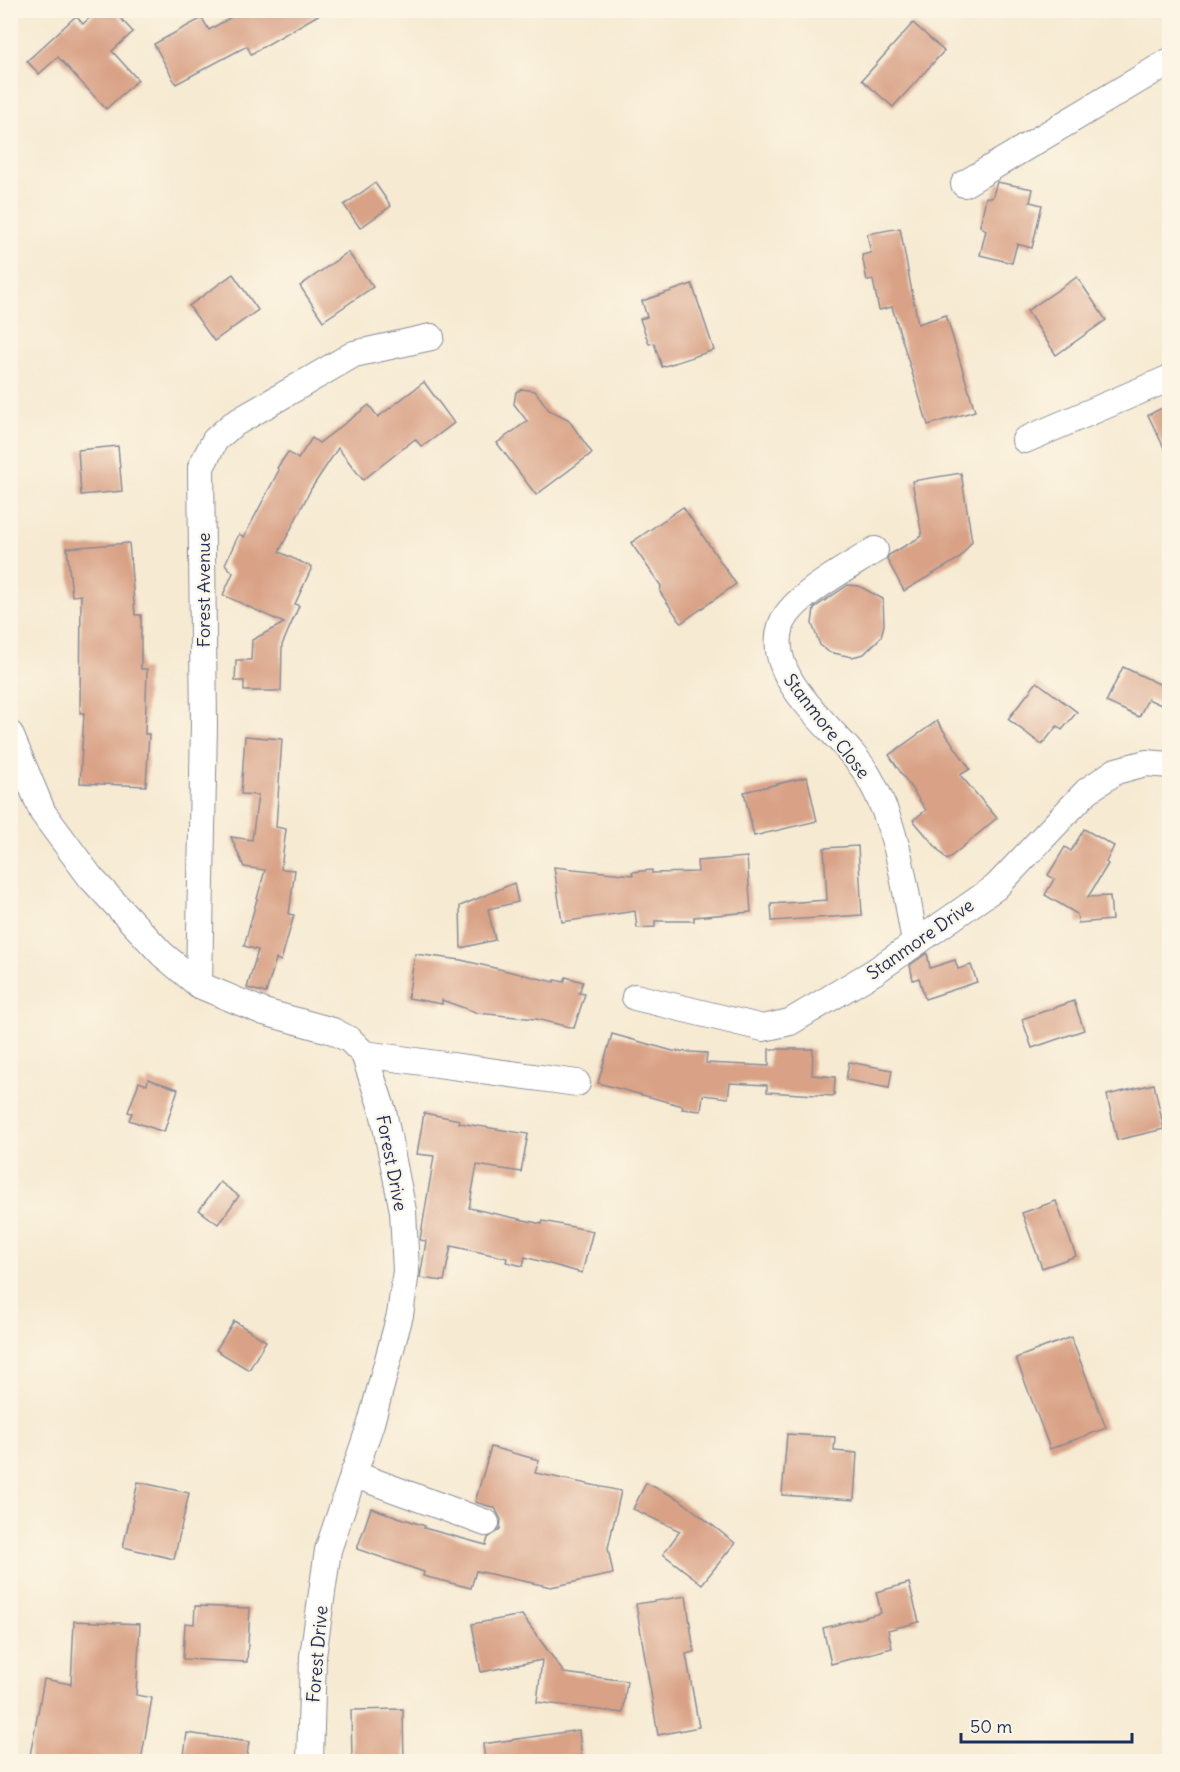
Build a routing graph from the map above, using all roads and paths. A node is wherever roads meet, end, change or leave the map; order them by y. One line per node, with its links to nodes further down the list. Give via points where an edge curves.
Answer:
1 (1170, 61): 2 (street)
2 (964, 184)
3 (431, 337): 10 (street, Forest Avenue, via 354,354 232,425 214,440 201,467 204,724)
4 (1170, 378): 5 (street)
5 (1025, 440)
6 (875, 550): 9 (street, Stanmore Close, via 795,604 781,626 779,661 791,684 868,776 897,842)
7 (10, 734): 10 (street, via 34,797 50,823 99,886 162,954)
8 (1170, 765): 9 (street, Stanmore Drive, via 1146,763 1116,771 1097,784 996,887)
9 (915, 943): 11 (street, Stanmore Drive, via 790,1022 763,1028)
10 (199, 985): 12 (street, via 264,1012 333,1031)
11 (636, 997)
12 (364, 1054): 13 (street); 14 (street, Forest Drive, via 383,1111 403,1211 406,1271 400,1315)
13 (577, 1083)
14 (353, 1474): 15 (street); 16 (street, Forest Drive, via 328,1550 313,1656)
15 (486, 1523)
16 (310, 1761)

